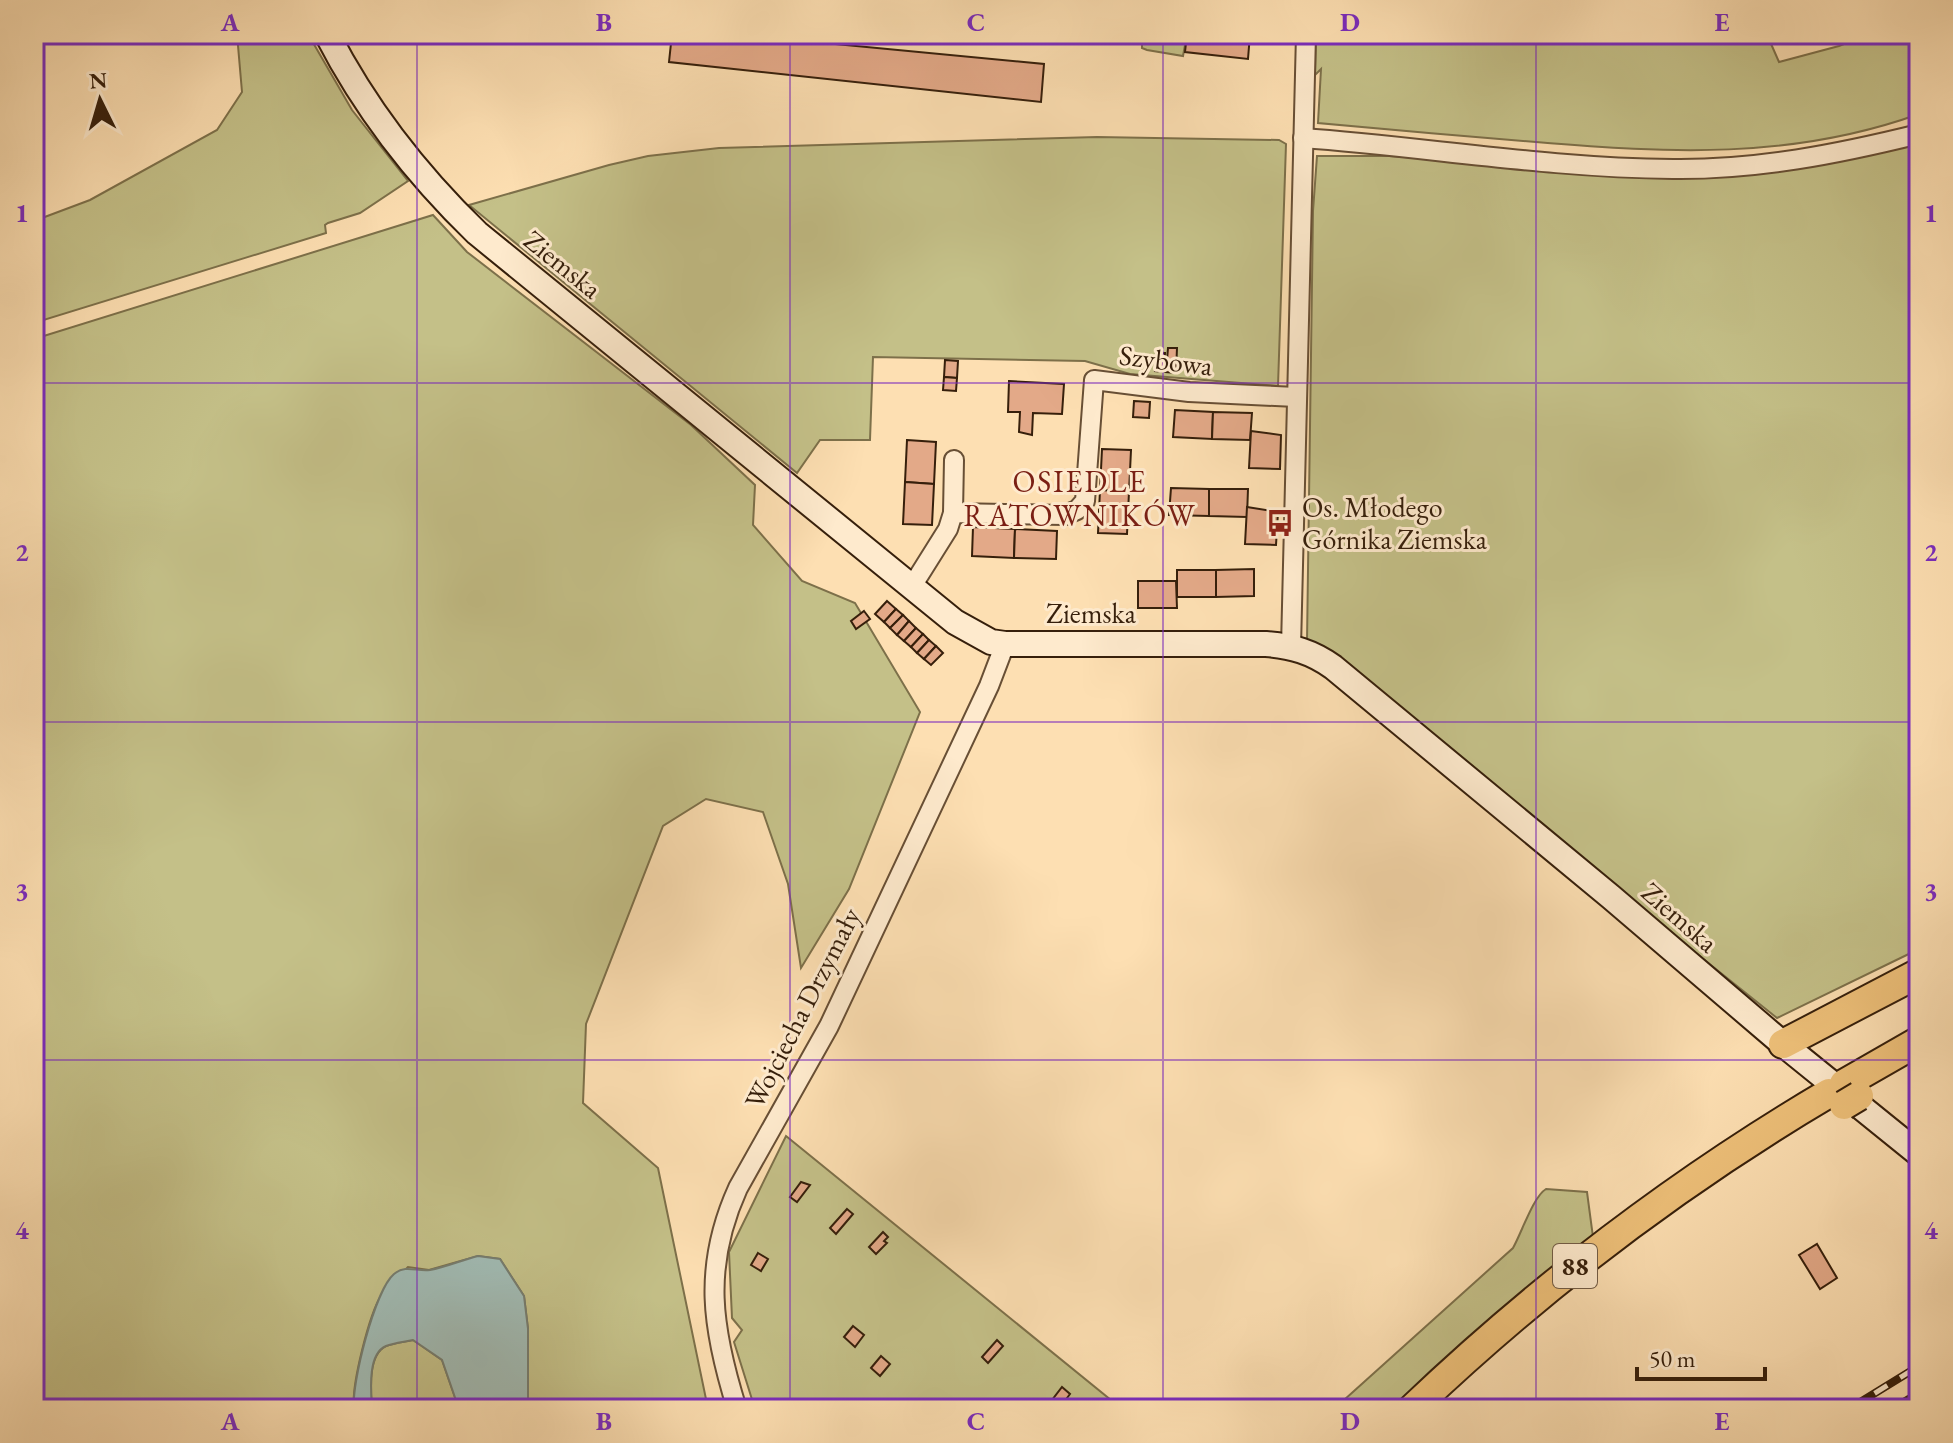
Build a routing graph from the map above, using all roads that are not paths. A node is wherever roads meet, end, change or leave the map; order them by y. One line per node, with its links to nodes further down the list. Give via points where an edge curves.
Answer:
1 (327, 34): 8 (street, Ziemska, via 369,107 477,233)
2 (1306, 34): 4 (street)
3 (1919, 134): 4 (street, via 1777,163 1674,169)
4 (1303, 138): 5 (street)
5 (1296, 397): 7 (street, Szybowa, via 1094,380 1085,501 1077,510 1065,515); 10 (street)
6 (954, 460): 7 (street)
7 (953, 513): 8 (street)
8 (911, 588): 9 (street, Ziemska, via 975,636)
9 (1005, 644): 10 (street, Ziemska); 17 (street, Wojciecha Drzymały, via 835,1014 728,1211 714,1270 713,1304)
10 (1291, 647): 13 (street, Ziemska, via 1333,667)
11 (1919, 973): 13 (main road)
12 (1919, 1041): 15 (main road, 88)
13 (1783, 1044): 16 (street, Ziemska)
14 (1919, 1062): 15 (main road, 88)
15 (1844, 1095): 18 (main road, 88, via 1683,1186 1515,1314); 19 (main road, 88, via 1589,1279)
16 (1919, 1154)
17 (737, 1409)
18 (1412, 1409)
19 (1440, 1409)

